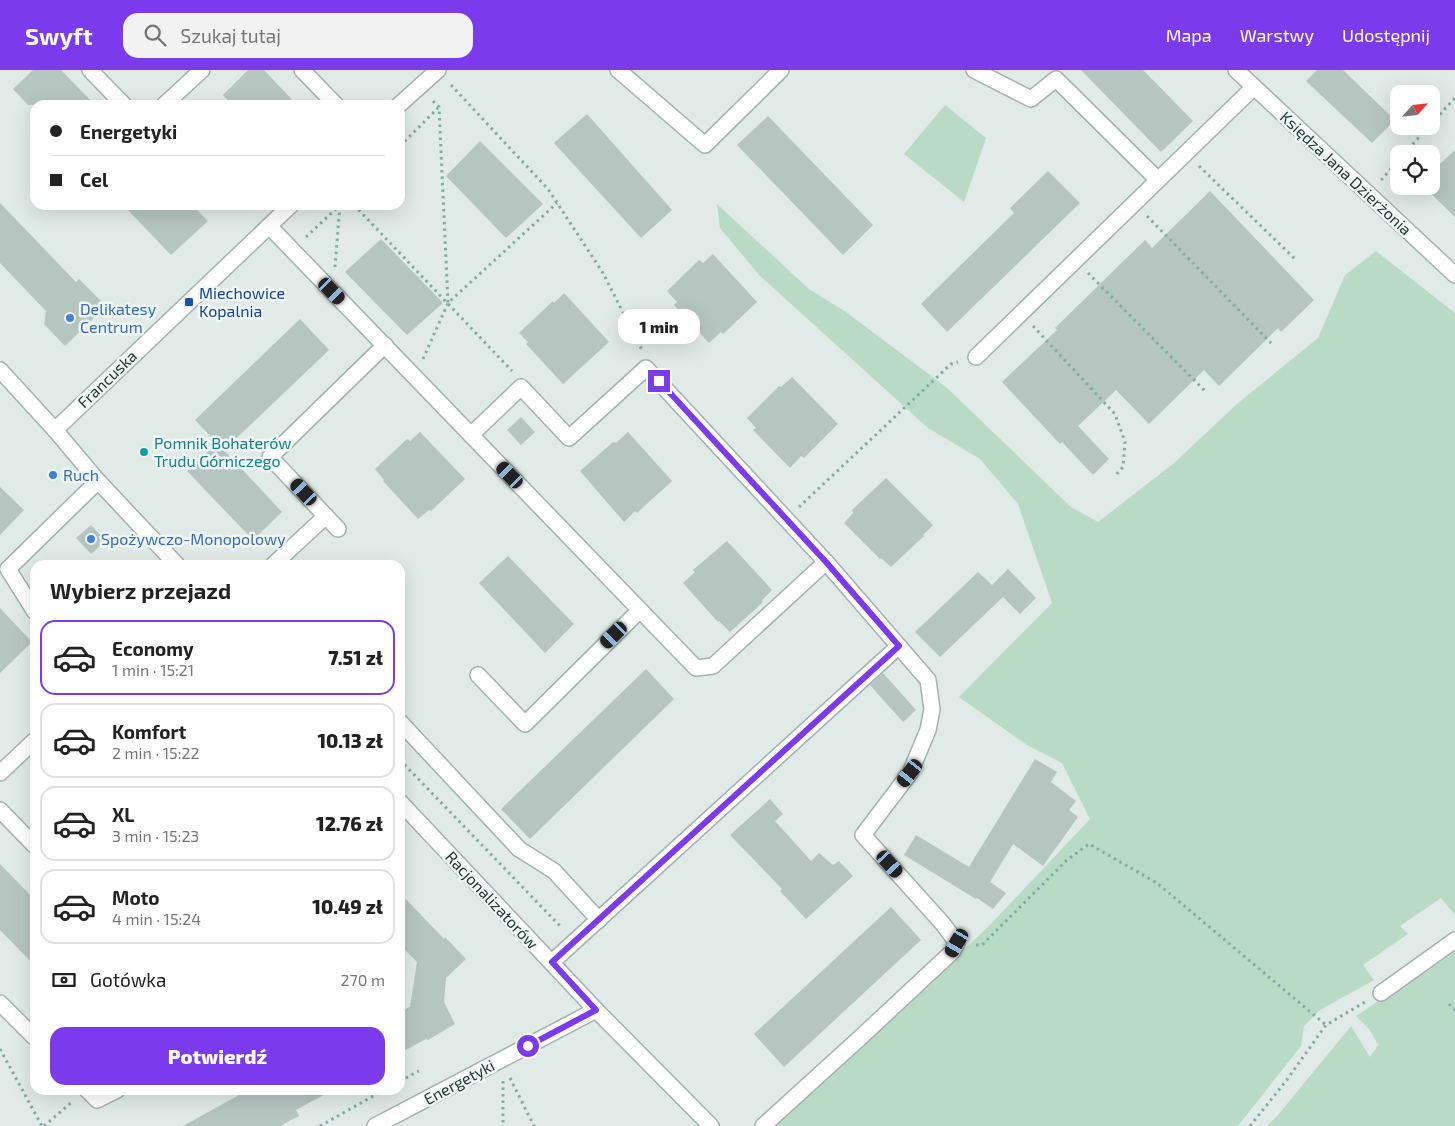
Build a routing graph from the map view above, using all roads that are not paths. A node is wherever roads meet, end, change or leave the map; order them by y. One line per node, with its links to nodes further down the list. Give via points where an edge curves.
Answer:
1 (90, 70): 10 (street)
2 (202, 70): 11 (street)
3 (302, 70): 12 (street)
4 (438, 70): 13 (street)
5 (618, 70): 6 (street, via 705,145)
6 (781, 70)
7 (974, 70): 14 (street, via 1031,99 1056,79)
8 (1236, 70): 9 (street, Księdza Jana Dzierżonia)
9 (1254, 87): 14 (street); 17 (street, Księdza Jana Dzierżonia)
10 (119, 100)
11 (169, 100)
12 (331, 100)
13 (405, 100)
14 (1158, 180): 19 (street)
15 (286, 210): 16 (street, Francuska)
16 (269, 226): 18 (street); 21 (street, Francuska)
17 (1455, 275)
18 (385, 345): 22 (street); 24 (street, via 270,457)
19 (976, 357)
20 (0, 370): 21 (street)
21 (55, 430): 23 (street)
22 (471, 435): 28 (street, via 521,387 569,438 646,368); 30 (street)
23 (98, 481): 26 (street); 29 (street, via 8,569)
24 (326, 516): 25 (street); 27 (street)
25 (338, 529)
26 (172, 560)
27 (278, 560)
28 (826, 562): 30 (street, via 713,666 696,668); 31 (street)
29 (30, 604)
30 (640, 610): 32 (street, via 525,724)
31 (899, 646): 39 (street); 50 (street, via 928,680 932,709 928,730 910,773 863,835 957,943 952,952)
32 (478, 675)
33 (405, 727): 39 (street, via 518,848 554,872)
34 (30, 745): 35 (street)
35 (0, 774)
36 (405, 807): 41 (street, Racjonalizatorów)
37 (0, 810): 38 (street)
38 (30, 841)
39 (598, 920): 41 (street)
40 (1455, 940): 42 (street)
41 (552, 962): 44 (street, Racjonalizatorów)
42 (1381, 993)
43 (0, 1003): 45 (street)
44 (596, 1010): 48 (street, Energetyki); 49 (street, Racjonalizatorów)
45 (30, 1033)
46 (87, 1095): 47 (street, via 97,1100)
47 (107, 1095)
48 (375, 1126)
49 (711, 1126)
50 (763, 1126)

